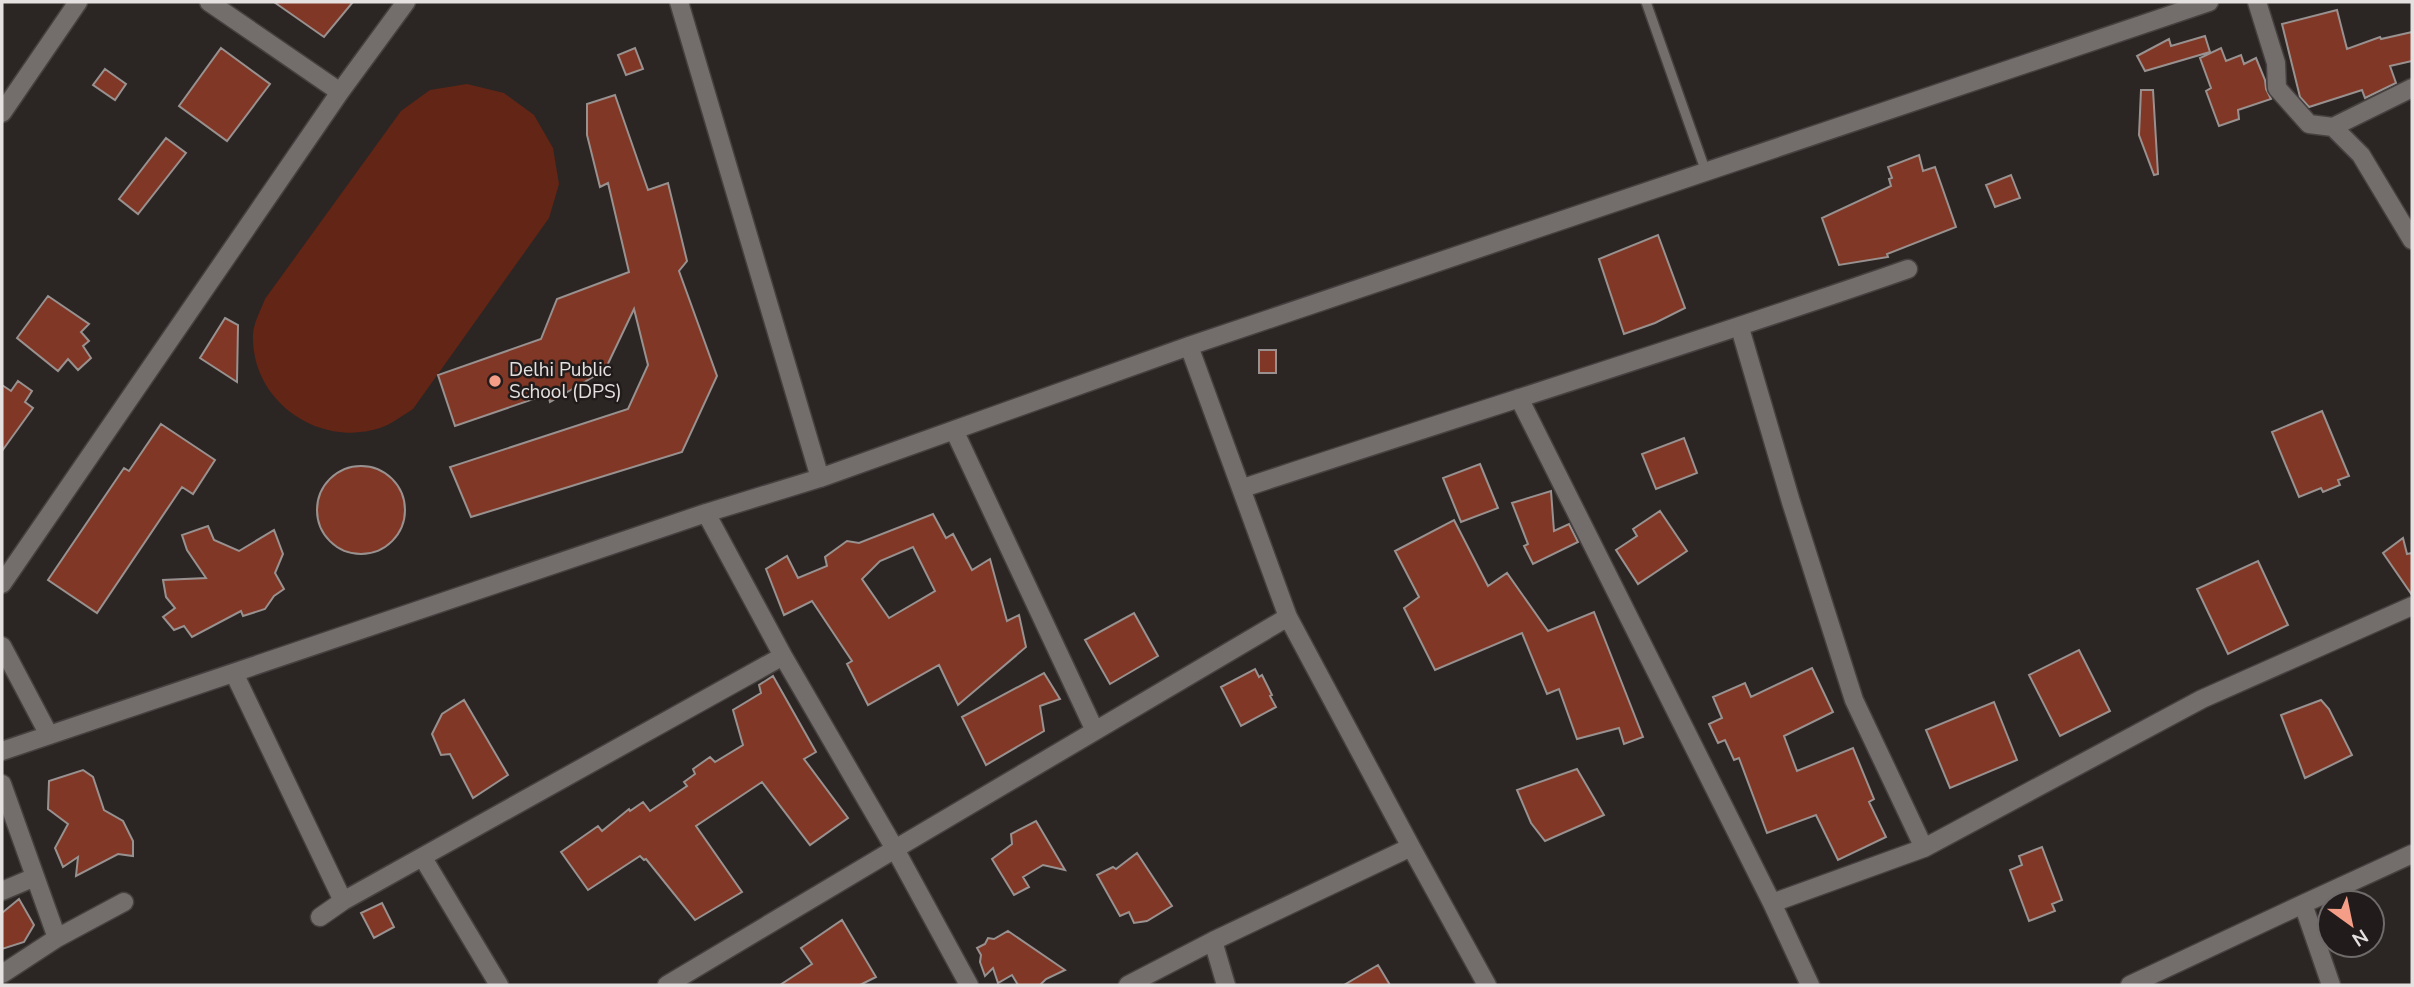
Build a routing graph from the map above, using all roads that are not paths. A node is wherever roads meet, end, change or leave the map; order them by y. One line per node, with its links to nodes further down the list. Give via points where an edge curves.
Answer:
1 (78, 2): 10 (street)
2 (209, 2): 9 (street)
3 (406, 2): 9 (street)
4 (679, 2): 19 (street)
5 (1646, 2): 12 (lane)
6 (2209, 2): 12 (street)
7 (2257, 2): 11 (street, via 2276,63 2277,88 2309,124)
8 (2412, 88): 11 (street)
9 (340, 92): 22 (street)
10 (2, 113)
11 (2333, 127): 13 (street, via 2361,155)
12 (1706, 172): 16 (street)
13 (2412, 240)
14 (1908, 269): 15 (street)
15 (1741, 328): 17 (street); 33 (street, via 1854,700)
16 (1188, 346): 18 (street); 20 (street)
17 (1519, 398): 20 (street); 41 (street)
18 (954, 430): 19 (street); 28 (street)
19 (820, 478): 21 (street)
20 (1242, 488): 24 (street)
21 (706, 513): 26 (street); 27 (street)
22 (2, 584)
23 (2412, 606): 33 (street, via 2202,699)
24 (1288, 617): 28 (street); 32 (street)
25 (2, 646): 29 (street)
26 (783, 656): 34 (street); 36 (street)
27 (234, 673): 29 (street); 39 (street)
28 (1095, 731): 34 (street)
29 (50, 735): 30 (street)
30 (2, 751)
31 (2, 784): 37 (street)
32 (1410, 847): 45 (street); 52 (street)
33 (1924, 848): 41 (street)
34 (895, 849): 48 (street); 49 (street)
35 (2412, 854): 42 (street)
36 (423, 858): 39 (street); 47 (street)
37 (35, 877): 38 (street); 44 (street)
38 (2, 891)
39 (343, 901): 43 (street)
40 (124, 902): 44 (street)
41 (1772, 903): 53 (street)
42 (2303, 904): 54 (street); 55 (street)
43 (320, 916)
44 (57, 938): 46 (street)
45 (1213, 941): 50 (street); 51 (street)
46 (2, 974)
47 (499, 985)
48 (667, 985)
49 (969, 985)
50 (1128, 985)
51 (1226, 985)
52 (1487, 985)
53 (1810, 985)
54 (2130, 985)
55 (2331, 985)

